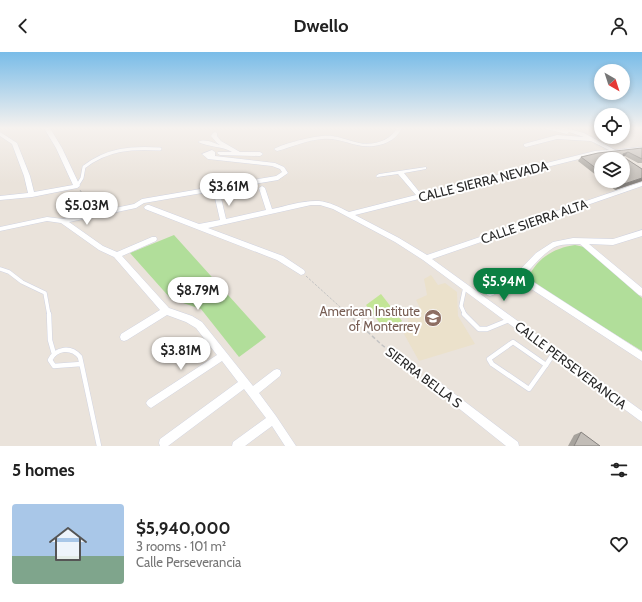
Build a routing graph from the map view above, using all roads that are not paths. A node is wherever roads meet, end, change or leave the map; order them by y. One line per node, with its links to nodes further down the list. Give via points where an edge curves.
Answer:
1 (15, 146): 19 (street)
2 (57, 146): 17 (street)
3 (216, 146): 6 (street)
4 (287, 146): 8 (street)
5 (607, 146): 10 (street)
6 (227, 147): 11 (street)
7 (160, 149): 17 (lane, via 132,148 97,157 84,167)
8 (277, 149)
9 (642, 149): 10 (street, CALLE SIERRA NEVADA)
10 (615, 150): 20 (street, CALLE SIERRA NEVADA, via 585,155)
11 (240, 154): 12 (street); 26 (street, via 211,154 273,164 282,168 285,173 278,178 142,201 136,206)
12 (260, 154)
13 (424, 168): 14 (street)
14 (399, 172): 15 (street); 20 (street)
15 (379, 176)
16 (642, 184): 34 (street, CALLE SIERRA ALTA)
17 (77, 186): 19 (street)
18 (262, 188): 24 (street)
19 (32, 195): 21 (street)
20 (420, 196): 25 (street, CALLE SIERRA NEVADA)
21 (0, 198)
22 (218, 198): 27 (street)
23 (147, 206): 28 (street)
24 (269, 211): 25 (street, CALLE PERSEVERANCIA, via 320,203); 27 (street, CALLE PERSEVERANCIA)
25 (348, 214): 34 (street, CALLE PERSEVERANCIA)
26 (63, 221): 29 (street, via 47,220); 33 (street, via 101,248)
27 (223, 221): 28 (street, CALLE PERSEVERANCIA)
28 (199, 227): 36 (street, via 280,258)
29 (0, 230)
30 (642, 233): 32 (street, via 613,242)
31 (154, 239): 33 (street)
32 (581, 241): 37 (street, via 562,242 550,247); 40 (street)
33 (117, 255): 41 (street)
34 (426, 258): 38 (street, CALLE PERSEVERANCIA)
35 (0, 269): 45 (lane, via 45,293)
36 (301, 272)
37 (519, 277): 39 (street); 47 (street)
38 (466, 286): 42 (street, CALLE PERSEVERANCIA); 42 (lane, via 460,308 479,329 486,329)
39 (490, 293)
40 (642, 293)
41 (166, 312): 43 (street); 46 (street, via 199,324)
42 (510, 319): 44 (street, CALLE PERSEVERANCIA)
43 (124, 337)
44 (554, 352): 49 (lane); 55 (street, CALLE PERSEVERANCIA)
45 (54, 354): 48 (lane, via 68,349 77,353); 48 (lane, via 50,360 54,366)
46 (223, 356): 51 (street); 54 (street)
47 (642, 357)
48 (82, 364): 58 (lane)
49 (546, 365): 49 (lane, via 528,389 492,364 489,359 513,342)
50 (277, 373): 53 (street)
51 (244, 383): 53 (street); 57 (street)
52 (440, 388): 61 (street, SIERRA BELLA S)
53 (252, 393): 56 (street)
54 (151, 403)
55 (642, 417)
56 (273, 419): 59 (street); 60 (street)
57 (164, 443)
58 (99, 446)
59 (237, 446)
60 (292, 446)
61 (514, 446)

